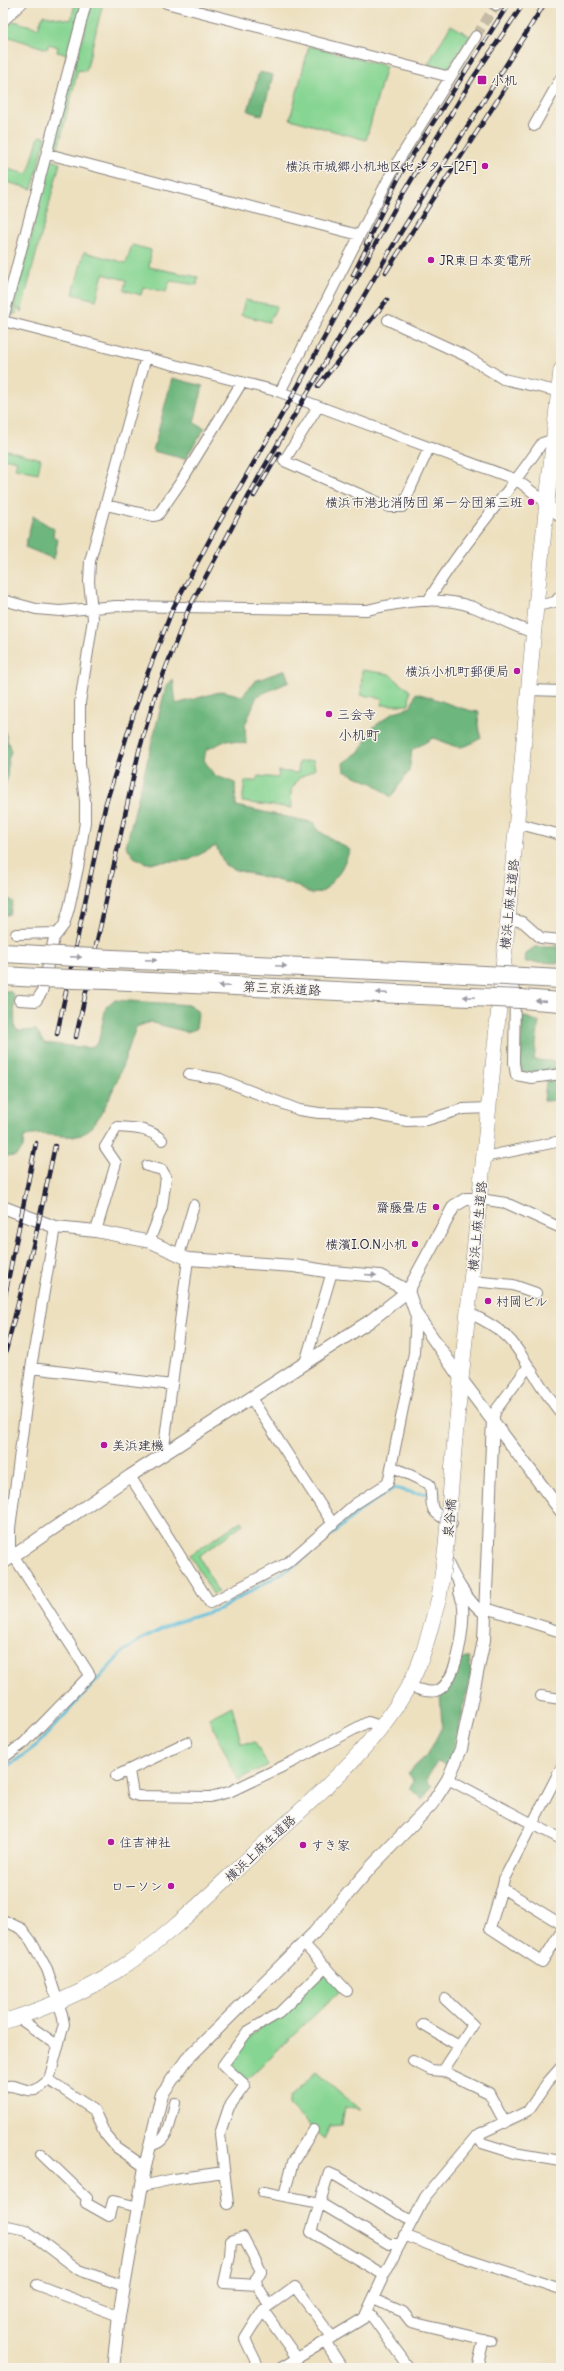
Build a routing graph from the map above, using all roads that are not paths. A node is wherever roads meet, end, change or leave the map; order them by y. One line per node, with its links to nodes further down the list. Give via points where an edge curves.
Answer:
1 (22, 3): 4 (street)
2 (86, 3): 9 (street)
3 (166, 3): 6 (street)
4 (3, 21)
5 (476, 36): 6 (street)
6 (450, 76): 10 (street, via 395,166)
7 (561, 78): 8 (street)
8 (534, 126)
9 (48, 154): 10 (street); 11 (street)
10 (359, 235): 17 (street)
11 (3, 320): 13 (street)
12 (388, 320): 16 (street, via 466,356 503,379)
13 (146, 357): 15 (street); 23 (street)
14 (561, 370): 16 (main road, 横浜上麻生道路)
15 (242, 382): 17 (street); 23 (street, via 158,515)
16 (560, 391): 19 (main road, 横浜上麻生道路)
17 (280, 392): 18 (street)
18 (318, 407): 20 (street); 20 (street, via 284,461 389,507 402,507)
19 (558, 440): 21 (street, via 542,443); 22 (main road, 横浜上麻生道路)
20 (428, 448): 21 (street)
21 (517, 480): 22 (street); 27 (street, via 445,573)
22 (548, 504): 24 (street); 28 (main road, 横浜上麻生道路)
23 (106, 505): 29 (street, via 90,561 89,582)
24 (561, 518)
25 (561, 594): 28 (street, via 555,602)
26 (3, 600): 29 (street, via 36,609)
27 (428, 601): 29 (street, via 401,602 367,610 116,606); 30 (street, via 470,606)
28 (536, 606): 30 (main road, 横浜上麻生道路)
29 (93, 609): 36 (street, via 80,703 80,764 84,787 85,822 69,908 64,925)
30 (535, 633): 31 (main road, 横浜上麻生道路)
31 (529, 690): 32 (street); 33 (main road, 横浜上麻生道路)
32 (561, 691)
33 (516, 823): 34 (street); 35 (main road, 横浜上麻生道路)
34 (561, 835)
35 (508, 919): 38 (street, via 523,922 541,938); 42 (main road, 横浜上麻生道路)
36 (58, 933): 37 (street); 43 (street, via 54,938 42,992 36,1001)
37 (16, 934)
38 (561, 940)
39 (3, 953): 41 (highway, 第三京浜道路, one-way to 41, bridge)
40 (3, 976): 44 (highway, 第三京浜道路, one-way to 40, bridge)
41 (561, 979)
42 (500, 989): 46 (street, via 515,990 516,1075 532,1078); 47 (main road, 横浜上麻生道路)
43 (19, 1000)
44 (561, 1002)
45 (188, 1074): 47 (street, via 220,1078 299,1110 319,1113 372,1114 407,1121 428,1120 463,1109)
46 (561, 1074)
47 (489, 1108): 50 (main road, 横浜上麻生道路)
48 (162, 1140): 57 (street, via 157,1134 142,1129 117,1128 105,1147 116,1163)
49 (561, 1141): 50 (street)
50 (484, 1157): 52 (main road, 横浜上麻生道路)
51 (148, 1166): 58 (street, via 162,1170 166,1177 162,1208)
52 (480, 1199): 56 (street, via 506,1203); 61 (main road, 横浜上麻生道路); 62 (street, via 466,1199 454,1206)
53 (194, 1205): 59 (street)
54 (3, 1208): 55 (street)
55 (55, 1227): 57 (street); 68 (street)
56 (561, 1228)
57 (96, 1231): 58 (street)
58 (149, 1242): 59 (street)
59 (184, 1257): 60 (street, via 294,1266); 70 (street)
60 (332, 1272): 62 (street, one-way to 62, via 380,1276); 66 (street)
61 (472, 1281): 63 (street, via 513,1285); 64 (main road, 横浜上麻生道路)
62 (408, 1291): 65 (street); 66 (street, via 370,1321)
63 (536, 1293)
64 (469, 1313): 67 (street, via 489,1323 511,1341); 69 (main road, 横浜上麻生道路)
65 (416, 1314): 69 (street); 76 (street, via 414,1353)
66 (305, 1363): 71 (street)
67 (528, 1367): 72 (street); 73 (street, via 496,1410)
68 (31, 1368): 70 (street); 80 (street)
69 (461, 1379): 73 (street); 74 (main road, 横浜上麻生道路)
70 (172, 1385): 75 (street)
71 (251, 1398): 75 (street); 79 (street)
72 (561, 1413)
73 (493, 1419): 78 (street); 83 (street)
74 (456, 1438): 82 (main road, 泉谷橋, bridge)
75 (163, 1455): 77 (street)
76 (393, 1467): 79 (street, via 385,1486 355,1504); 81 (street, via 429,1484 432,1507 455,1527 454,1533 444,1541 443,1552)
77 (130, 1476): 79 (street, via 210,1603 286,1563); 80 (street)
78 (561, 1511)
79 (333, 1524)
80 (8, 1559): 90 (street, via 90,1675 24,1743)
81 (460, 1583): 83 (street, via 474,1605); 85 (street, via 457,1591 463,1611 458,1654 449,1680 437,1691 429,1692)
82 (439, 1598): 85 (main road, 横浜上麻生道路, via 421,1657)
83 (486, 1611): 84 (street); 94 (street, via 484,1640 461,1749)
84 (561, 1632)
85 (409, 1686): 88 (main road, 横浜上麻生道路)
86 (541, 1696): 87 (street)
87 (561, 1698)
88 (383, 1727): 92 (street, via 368,1722 229,1792 210,1797 139,1796 133,1794); 105 (main road, 横浜上麻生道路, via 350,1764 173,1928 118,1970)
89 (187, 1742): 92 (street)
90 (3, 1758)
91 (561, 1768): 95 (street)
92 (129, 1771): 93 (street)
93 (116, 1776)
94 (448, 1779): 95 (street); 101 (street, via 432,1804 371,1867)
95 (533, 1823): 96 (street); 97 (street, via 504,1879)
96 (561, 1839)
97 (502, 1888): 99 (street); 100 (street, via 490,1928 542,1962)
98 (3, 1920): 105 (street, via 22,1929 31,1941 47,1968)
99 (561, 1924)
100 (561, 1932)
101 (304, 1944): 102 (street); 119 (street, via 187,2058 162,2094)
102 (326, 1967): 103 (street); 123 (street, via 279,2013 247,2032 223,2064 245,2085 229,2107 220,2134)
103 (347, 1991)
104 (444, 1999): 109 (street, via 473,2025)
105 (58, 2002): 106 (main road, 横浜上麻生道路); 108 (street, via 64,2024)
106 (10, 2019): 108 (street)
107 (424, 2025): 109 (street)
108 (57, 2045): 113 (street)
109 (459, 2046): 112 (street)
110 (413, 2062): 112 (street, via 431,2070)
111 (561, 2067): 116 (street, via 528,2111)
112 (443, 2070): 116 (street, via 489,2092)
113 (49, 2080): 114 (street, via 36,2090 27,2091 12,2086); 122 (street, via 94,2110 105,2134 116,2147)
114 (3, 2088)
115 (176, 2103): 119 (street, via 162,2141 157,2145)
116 (505, 2123): 118 (street)
117 (314, 2130): 126 (street, via 293,2162)
118 (477, 2135): 121 (street, via 482,2143 514,2153); 130 (street, via 425,2197)
119 (150, 2145): 122 (street)
120 (41, 2154): 129 (street, via 87,2198 86,2203 109,2216 113,2201)
121 (561, 2161)
122 (145, 2167): 124 (street)
123 (224, 2172): 124 (street); 128 (street)
124 (142, 2186): 129 (street)
125 (263, 2192): 126 (street)
126 (284, 2195): 127 (street)
127 (320, 2203): 130 (street, via 329,2173); 132 (street, via 388,2244); 133 (street, via 311,2232)
128 (228, 2204)
129 (139, 2206): 136 (street)
130 (411, 2222): 132 (street)
131 (3, 2225): 136 (street, via 26,2230 79,2270)
132 (402, 2240): 133 (street); 137 (street)
133 (384, 2275): 138 (street)
134 (37, 2285): 141 (street)
135 (257, 2285): 135 (street, via 224,2283 231,2241 243,2237 261,2271 256,2279); 139 (street)
136 (124, 2286): 141 (street)
137 (561, 2289)
138 (373, 2299): 140 (street); 148 (street, via 403,2312 411,2322 487,2340)
139 (266, 2308): 142 (street, via 296,2287); 143 (street); 145 (street, via 245,2339)
140 (368, 2311): 142 (street, via 364,2318); 147 (street)
141 (119, 2316): 144 (street)
142 (329, 2339): 143 (street); 146 (street)
143 (290, 2364)
144 (112, 2368)
145 (260, 2368)
146 (342, 2368)
147 (409, 2368)
148 (477, 2368)

